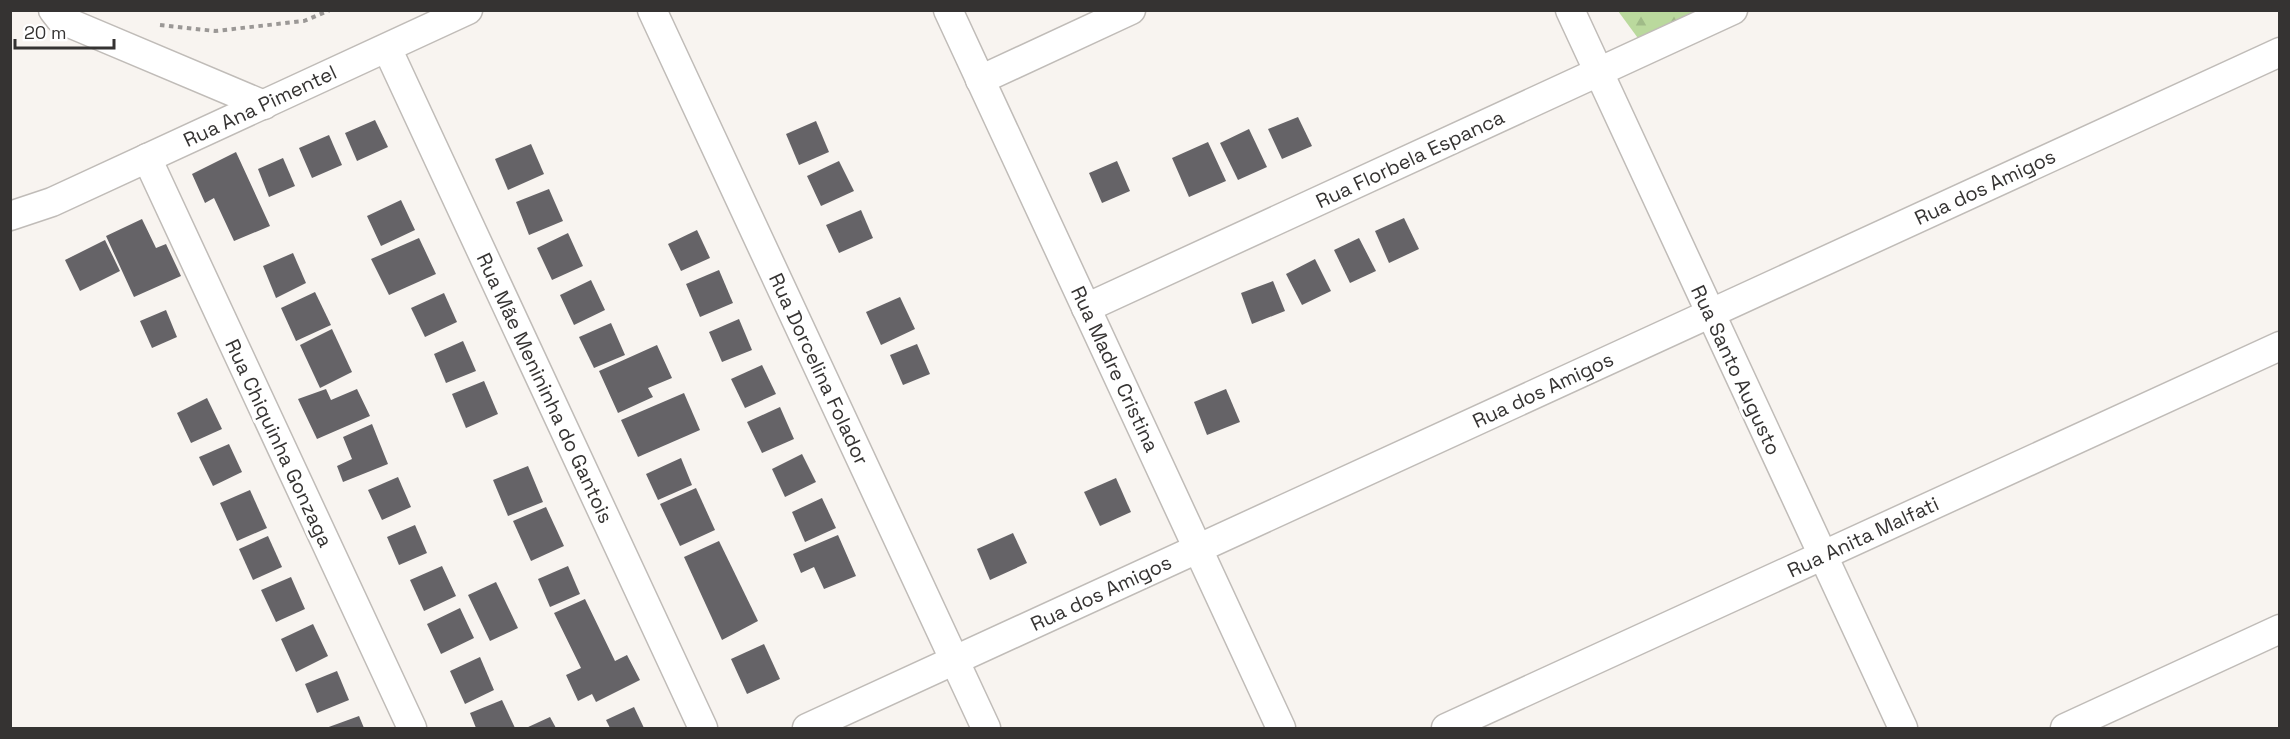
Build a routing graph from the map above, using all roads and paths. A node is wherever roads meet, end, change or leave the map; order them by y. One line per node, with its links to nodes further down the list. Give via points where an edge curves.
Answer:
1 (53, 10): 14 (street, via 60,19)
2 (330, 10): 9 (path, via 304,21 215,31)
3 (468, 10): 10 (street, Rua Ana Pimentel)
4 (652, 10): 23 (street, Rua Dorcelina Folador)
5 (948, 10): 13 (street, Rua Madre Cristina)
6 (1131, 10): 13 (street)
7 (1570, 10): 12 (street, Rua Santo Augusto)
8 (1733, 10): 12 (street, Rua Florbela Espanca)
9 (157, 25)
10 (387, 48): 14 (street, Rua Ana Pimentel); 25 (street, Rua Mãe Menininha do Gantois)
11 (2280, 52): 18 (street, Rua dos Amigos)
12 (1598, 72): 17 (street, Rua Florbela Espanca); 18 (street, Rua Santo Augusto)
13 (980, 80): 17 (street, Rua Madre Cristina)
14 (264, 105): 15 (street, Rua Ana Pimentel)
15 (147, 158): 16 (street, Rua Ana Pimentel, via 52,202); 24 (street, Rua Chiquinha Gonzaga)
16 (10, 216)
17 (1086, 308): 20 (street, Rua Madre Cristina)
18 (1710, 314): 20 (street, Rua dos Amigos); 21 (street, Rua Santo Augusto)
19 (2280, 346): 21 (street, Rua Anita Malfati)
20 (1198, 549): 23 (street, Rua dos Amigos); 28 (street, Rua Madre Cristina)
21 (1823, 555): 29 (street, Rua Anita Malfati); 30 (street, Rua Santo Augusto)
22 (2280, 629): 31 (street)
23 (955, 661): 26 (street, Rua dos Amigos); 27 (street, Rua Dorcelina Folador)
24 (412, 729)
25 (703, 729)
26 (807, 729)
27 (986, 729)
28 (1281, 729)
29 (1446, 729)
30 (1903, 729)
31 (2065, 729)

